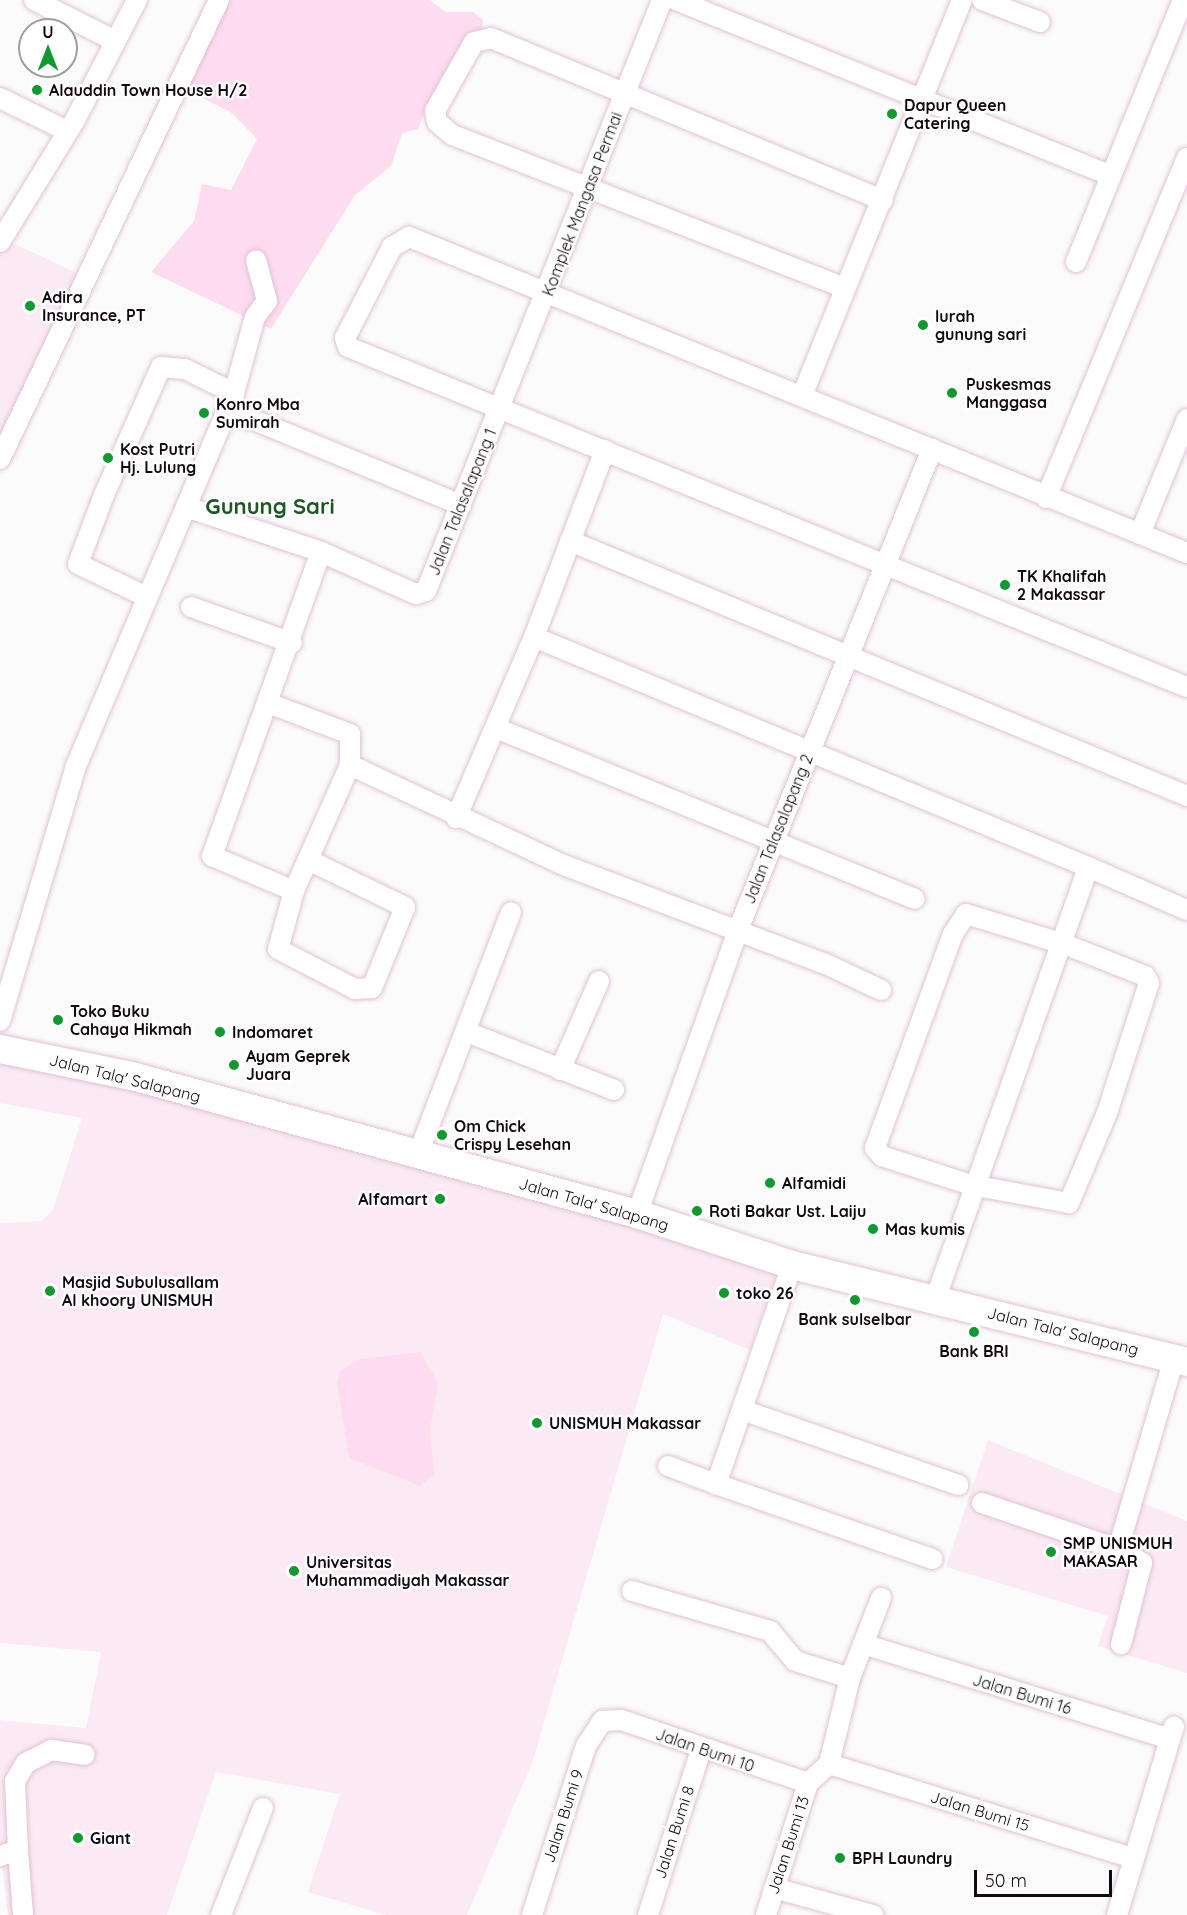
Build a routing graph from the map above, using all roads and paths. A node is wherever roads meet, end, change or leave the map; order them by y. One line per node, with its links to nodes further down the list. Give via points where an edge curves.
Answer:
1 (34, 0): 9 (street)
2 (219, 0): 30 (street)
3 (962, 0): 12 (street)
4 (982, 0): 8 (street)
5 (1183, 0): 15 (street)
6 (661, 2): 10 (street, Komplek Mangasa Permai); 12 (street)
7 (136, 3): 9 (street)
8 (1040, 22)
9 (116, 41): 13 (street)
10 (625, 93): 16 (street, Komplek Mangasa Permai); 16 (street, via 487,38 474,42 435,111 437,122 451,134); 18 (street)
11 (0, 98): 13 (street)
12 (925, 102): 15 (street); 18 (street)
13 (67, 131): 19 (street)
14 (1187, 158): 17 (street)
15 (1110, 175): 21 (street)
16 (590, 189): 22 (street); 23 (street, Komplek Mangasa Permai)
17 (1179, 199): 31 (street)
18 (883, 200): 22 (street)
19 (0, 242)
20 (256, 260): 25 (street, via 267,301 255,317)
21 (1076, 262)
22 (845, 288): 24 (street)
23 (548, 294): 24 (street); 26 (street, Komplek Mangasa Permai); 26 (street, via 401,238 345,338 348,347)
24 (802, 396): 28 (street)
25 (231, 401): 32 (street); 33 (street); 39 (street, via 184,369 161,367 108,484 78,564)
26 (500, 408): 29 (street); 32 (street, Jalan Talasalapang 1)
27 (1187, 419): 34 (street)
28 (932, 449): 31 (street); 38 (street, Jalan Talasalapang 2)
29 (604, 450): 35 (street); 38 (street)
30 (0, 459)
31 (1046, 498): 34 (street)
32 (461, 505): 36 (street, Jalan Talasalapang 1, via 424,593)
33 (186, 507): 36 (street, Jalan Talasalapang 1); 39 (street)
34 (1140, 534): 37 (street)
35 (570, 541): 41 (street); 43 (street)
36 (321, 552): 42 (street)
37 (1187, 553)
38 (886, 562): 43 (street, Jalan Talasalapang 2); 44 (street)
39 (147, 597): 62 (street, via 72,776)
40 (191, 607): 42 (street)
41 (534, 637): 46 (street); 47 (street)
42 (292, 643): 45 (street)
43 (846, 657): 47 (street, Jalan Talasalapang 2); 49 (street)
44 (1187, 687)
45 (268, 703): 48 (street, via 348,730); 54 (street, via 212,857)
46 (496, 728): 50 (street); 51 (street)
47 (810, 749): 51 (street, Jalan Talasalapang 2); 53 (street)
48 (350, 765): 50 (street); 52 (street)
49 (1187, 796)
50 (456, 818): 58 (street)
51 (773, 840): 55 (street); 58 (street, Jalan Talasalapang 2)
52 (308, 860): 54 (street); 54 (street, via 405,907 372,988 355,989 278,949)
53 (1088, 867): 56 (street); 59 (street)
54 (294, 891)
55 (914, 899)
56 (1187, 910)
57 (511, 912): 63 (street)
58 (738, 930): 61 (street); 69 (street, Jalan Talasalapang 2)
59 (1064, 944): 68 (street); 68 (street, via 1145,976 1149,983 1080,1185 1069,1203 1061,1204); 68 (street, via 966,914 920,1021 875,1148 882,1156)
60 (599, 981): 65 (street)
61 (881, 990)
62 (0, 1021)
63 (467, 1032): 65 (street); 67 (street)
64 (0, 1049): 67 (main road, Jalan Tala' Salapang, via 132,1076)
65 (560, 1070): 66 (street)
66 (614, 1090)
67 (417, 1157): 69 (main road, Jalan Tala' Salapang)
68 (971, 1185): 71 (street)
69 (637, 1214): 70 (main road, Jalan Tala' Salapang)
70 (792, 1265): 71 (main road, Jalan Tala' Salapang); 73 (street)
71 (935, 1300): 72 (main road, Jalan Tala' Salapang)
72 (1180, 1360): 78 (street)
73 (742, 1410): 75 (street); 76 (street)
74 (668, 1466): 75 (street)
75 (716, 1484): 79 (street)
76 (958, 1485)
77 (982, 1503): 78 (street)
78 (1118, 1549): 83 (street, via 1143,1568)
79 (932, 1559)
80 (633, 1591): 84 (street, via 770,1631 795,1661)
81 (881, 1598): 82 (street)
82 (863, 1644): 84 (street); 92 (street, Jalan Bumi 16, via 1172,1733)
83 (1121, 1644)
84 (850, 1678): 88 (street)
85 (602, 1721): 86 (street, Jalan Bumi 10, via 621,1720); 96 (street, Jalan Bumi 9, via 592,1728)
86 (701, 1750): 89 (street, Jalan Bumi 10); 97 (street, Jalan Bumi 8)
87 (85, 1755): 91 (street, via 51,1750 22,1768 15,1781)
88 (829, 1764): 89 (street, Jalan Bumi 13); 92 (street, Jalan Bumi 15)
89 (808, 1783): 93 (street, Jalan Bumi 13)
90 (262, 1808): 95 (street)
91 (9, 1853): 94 (street)
92 (1132, 1858): 100 (street)
93 (774, 1888): 98 (street, Jalan Bumi 13); 99 (street)
94 (23, 1915)
95 (221, 1915)
96 (532, 1915)
97 (648, 1915)
98 (766, 1915)
99 (873, 1915)
100 (1117, 1915)

